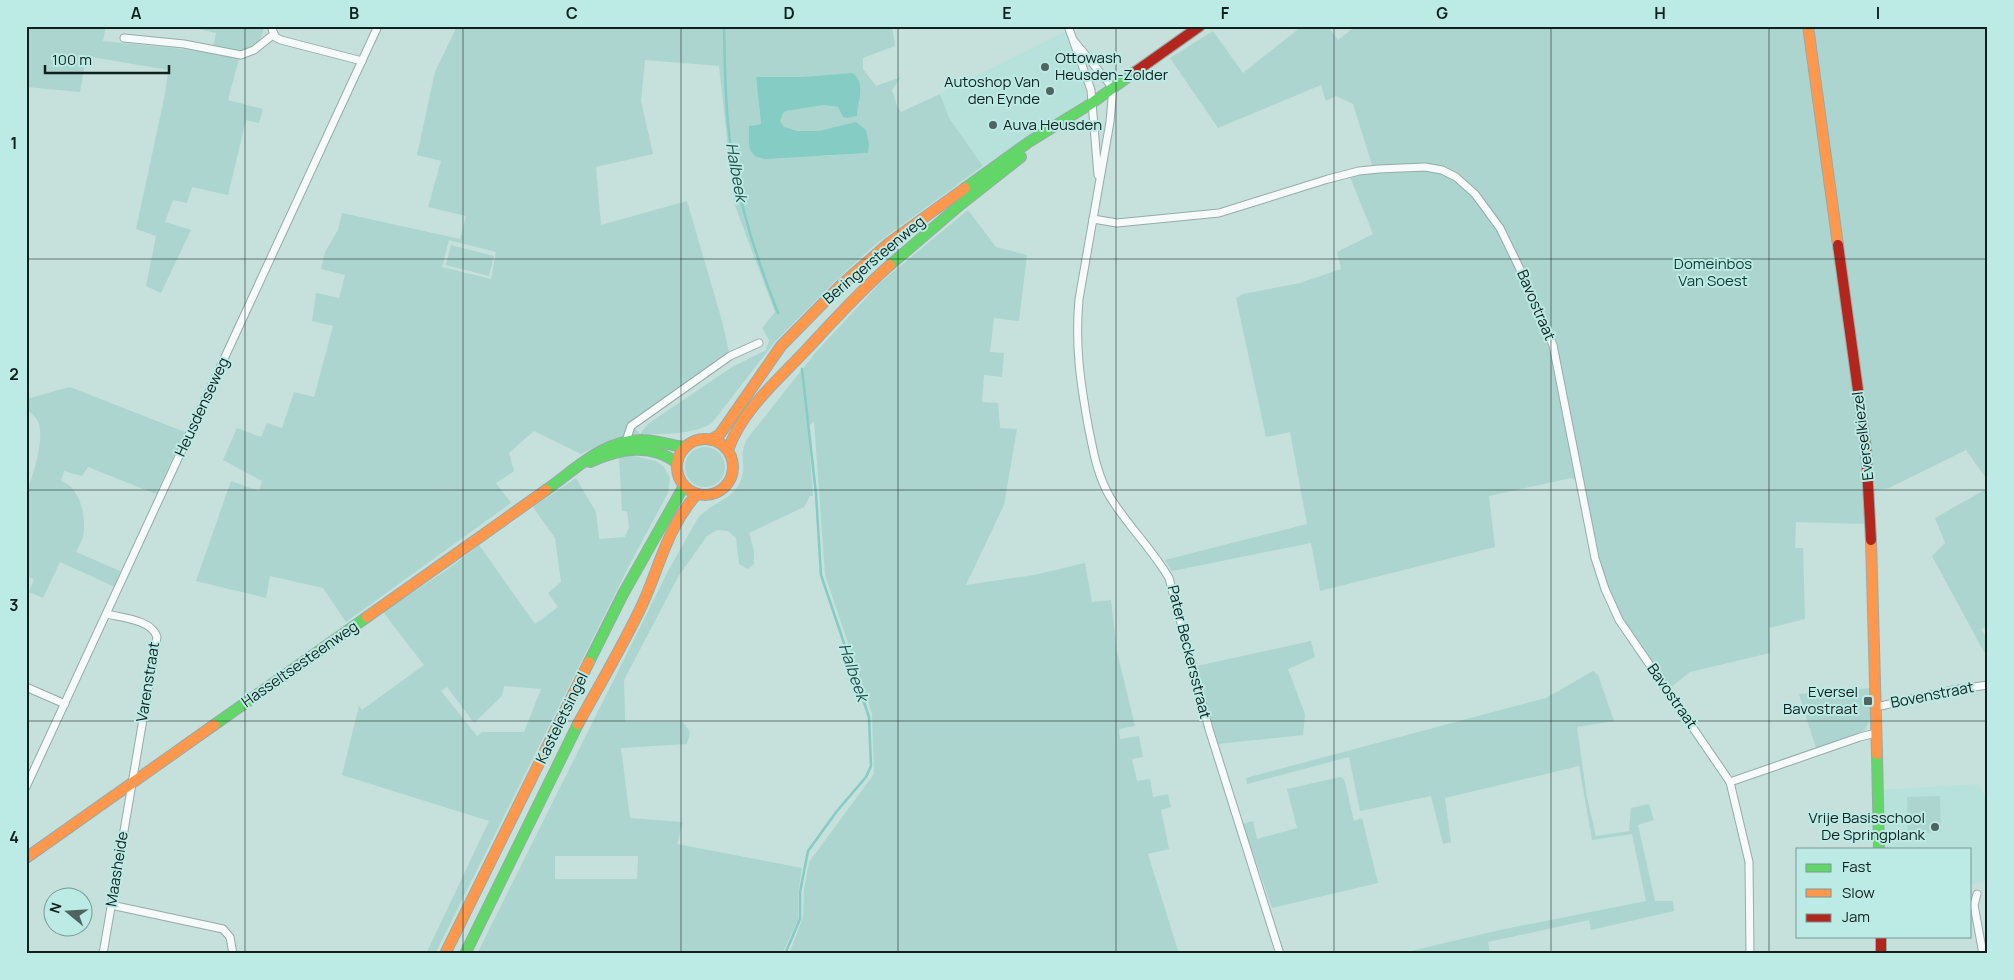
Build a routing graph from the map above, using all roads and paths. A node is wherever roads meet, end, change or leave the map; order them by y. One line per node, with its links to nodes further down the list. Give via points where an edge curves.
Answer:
1 (270, 26): 6 (street)
2 (378, 26): 9 (street, Heusdenseweg)
3 (1068, 26): 8 (street, Pater Beckersstraat)
4 (1200, 26): 10 (main road, Beringersteenweg)
5 (1808, 26): 28 (main road, Everselkiezel, via 1866,448)
6 (274, 34): 7 (street, via 254,50 241,55 184,44); 9 (street, via 281,40)
7 (124, 38)
8 (1074, 41): 10 (street); 11 (street, Pater Beckersstraat, via 1091,90)
9 (362, 60): 24 (street, Heusdenseweg)
10 (1113, 88): 11 (main road, Beringersteenweg); 13 (street, Pater Beckersstraat)
11 (1092, 103): 12 (main road, Beringersteenweg); 13 (street, Pater Beckersstraat)
12 (1048, 132): 16 (main road, Beringersteenweg, via 920,219 840,284 781,346 720,434); 19 (main road, Beringersteenweg, via 870,283 756,404 734,433)
13 (1098, 186): 14 (street, Pater Beckersstraat)
14 (1094, 219): 30 (street, Bavostraat, via 1117,222 1219,213 1328,179 1379,169 1442,170 1467,185 1500,228 1553,345 1595,558 1605,589 1619,620); 42 (street, Pater Beckersstraat, via 1079,299 1077,334 1078,371 1095,463 1111,498 1169,578 1209,729)
15 (759, 343): 17 (street, via 730,356 631,426)
16 (712, 440): 18 (main road, Hasseltsesteenweg, via 693,441); 19 (main road)
17 (626, 441): 18 (main road, Hasseltsesteenweg, via 655,441); 21 (main road, Hasseltsesteenweg, via 593,453)
18 (685, 447): 20 (main road)
19 (728, 450): 23 (main road, via 733,466 728,483 714,493)
20 (677, 463): 21 (main road, Hasseltsesteenweg, via 662,454 628,449 613,452); 22 (main road)
21 (574, 470): 31 (main road, Hasseltsesteenweg)
22 (684, 486): 23 (main road); 40 (main road, Kasteletsingel, via 624,594)
23 (697, 494): 41 (main road, Kasteletsingel, via 666,541 643,604 577,728)
24 (107, 614): 27 (street, Heusdenseweg); 31 (street, Varenstraat, via 150,625 157,637)
25 (1988, 686): 28 (street, Bovenstraat, via 1953,690)
26 (26, 687): 27 (street)
27 (64, 704): 32 (street, Heusdenseweg)
28 (1876, 707): 29 (main road, Everselkiezel)
29 (1876, 733): 30 (street); 33 (main road, Everselkiezel)
30 (1730, 782): 43 (street, Bavostraat, via 1749,862)
31 (131, 784): 34 (main road, Hasseltsesteenweg); 36 (street, Maasheide)
32 (26, 787)
33 (1879, 848)
34 (26, 858)
35 (1977, 894): 45 (street, via 1974,905)
36 (111, 905): 38 (street, Maasheide); 39 (street, via 223,929 230,937)
37 (1881, 938): 44 (main road)
38 (103, 954)
39 (232, 954)
40 (445, 954)
41 (465, 954)
42 (1280, 954)
43 (1750, 954)
44 (1881, 954)
45 (1983, 954)

